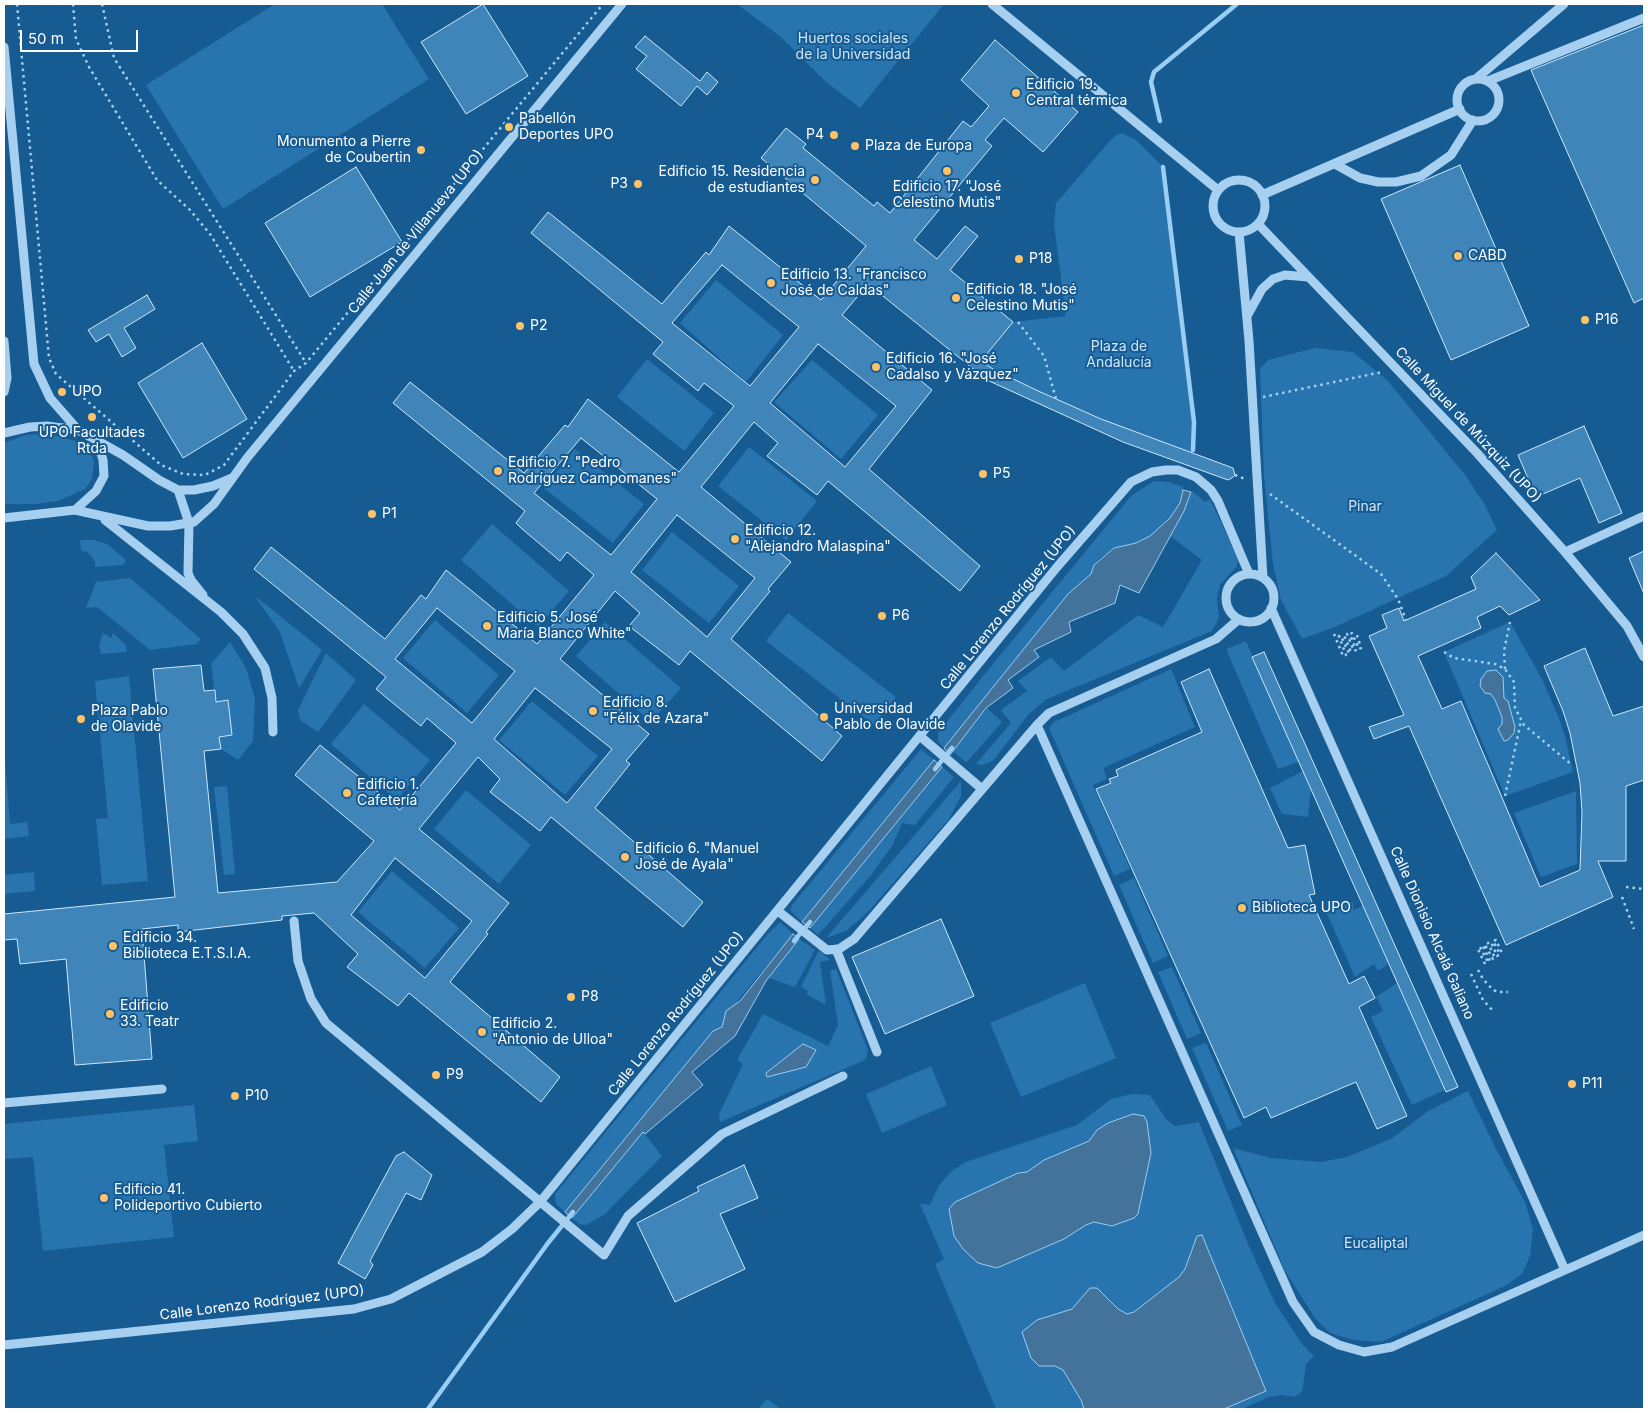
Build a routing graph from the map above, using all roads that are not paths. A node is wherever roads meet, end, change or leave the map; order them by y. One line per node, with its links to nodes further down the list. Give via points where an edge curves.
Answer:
1 (622, 4): 23 (street, Calle Juan de Villanueva (UPO))
2 (992, 4): 11 (street)
3 (1564, 4): 6 (street)
4 (1644, 18): 7 (street)
5 (4, 47): 20 (street, via 34,364 50,398)
6 (1477, 78): 7 (street); 8 (street, via 1460,89)
7 (1488, 81): 9 (street, via 1499,94 1498,106 1486,120)
8 (1460, 110): 9 (street); 10 (street)
9 (1473, 120): 10 (street, via 1451,155 1421,176 1378,182 1360,178)
10 (1336, 164): 12 (street)
11 (1218, 190): 12 (street, via 1233,180 1241,180 1250,182); 14 (street, via 1212,206 1214,215 1224,228)
12 (1262, 194): 13 (street, via 1264,211)
13 (1258, 224): 14 (street); 15 (street, Calle Miguel de Múzquiz (UPO))
14 (1239, 232): 16 (street)
15 (1308, 277): 16 (street, via 1292,275 1273,279 1262,289); 30 (street, Calle Miguel de Múzquiz (UPO), via 1477,453)
16 (1246, 316): 32 (street)
17 (4, 341): 18 (street)
18 (5, 380): 19 (street)
19 (4, 392)
20 (78, 430): 21 (street, via 30,426); 22 (street)
21 (4, 433)
22 (98, 443): 24 (street, via 123,454); 25 (street, via 104,476 96,491)
23 (232, 478): 24 (street, via 213,486); 29 (street, Calle Juan de Villanueva (UPO), via 214,504)
24 (178, 490): 29 (street)
25 (75, 510): 27 (street); 28 (street)
26 (1644, 516): 30 (street)
27 (4, 518)
28 (103, 518): 29 (street, via 148,526); 33 (street)
29 (189, 523): 33 (street, via 188,573)
30 (1566, 552): 36 (street, Calle Miguel de Múzquiz (UPO), via 1627,626)
31 (1249, 574): 32 (street); 35 (street, via 1235,580 1227,593 1228,608); 39 (street, Calle Lorenzo Rodríguez (UPO), via 1218,501 1211,490 1196,478 1178,470 1152,472 1131,482)
32 (1263, 578): 34 (street, via 1272,590)
33 (211, 605): 38 (street, via 243,634 265,668 272,698)
34 (1271, 608): 35 (street, via 1263,618 1255,621); 50 (street, Calle Dionisio Alcalá Galiano)
35 (1239, 619): 37 (street, via 1216,639 1049,713)
36 (1644, 657)
37 (1037, 725): 40 (street); 50 (street, via 1293,1302 1314,1332 1364,1352 1392,1347)
38 (273, 732)
39 (921, 737): 40 (street); 41 (street, Calle Lorenzo Rodríguez (UPO))
40 (982, 789): 43 (street, via 854,939)
41 (778, 911): 43 (street, via 827,950); 48 (street, Calle Lorenzo Rodríguez (UPO))
42 (294, 921): 48 (street, via 298,961 311,999 326,1023)
43 (836, 949): 44 (street)
44 (877, 1052)
45 (843, 1076): 48 (street, via 722,1134 628,1216 604,1255)
46 (162, 1089): 47 (street)
47 (4, 1103)
48 (540, 1202): 51 (street, Calle Lorenzo Rodríguez (UPO), via 482,1252 391,1299 354,1309)
49 (1644, 1234): 50 (street)
50 (1565, 1270)
51 (4, 1345)

